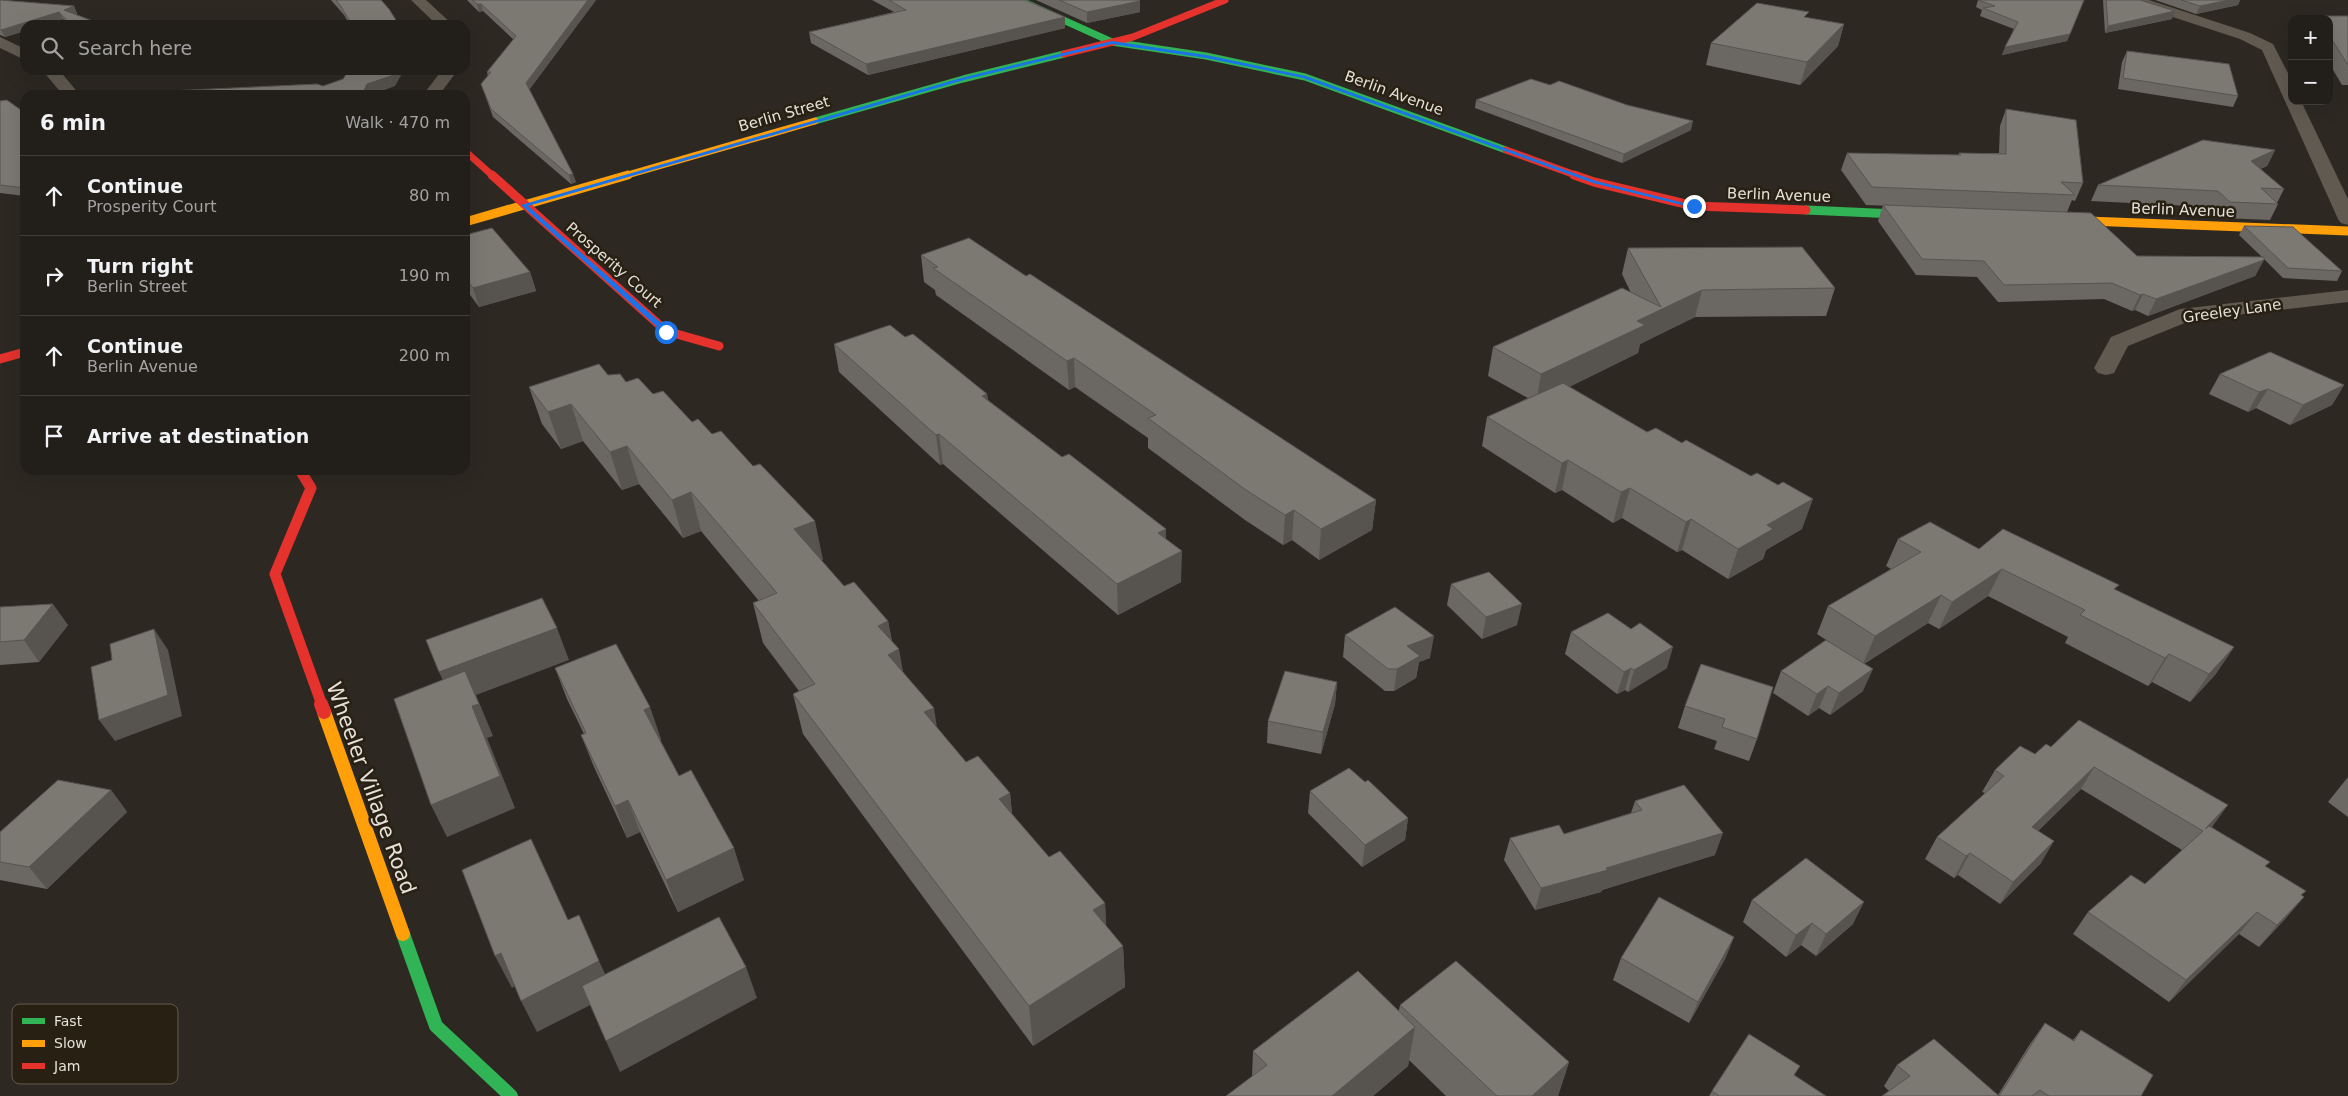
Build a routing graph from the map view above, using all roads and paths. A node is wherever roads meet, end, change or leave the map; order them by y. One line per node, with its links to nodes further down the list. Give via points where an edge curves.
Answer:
1 (418, 0): 5 (street)
2 (1019, 0): 7 (street)
3 (1225, 0): 7 (street, Berlin Street, via 1153,30)
4 (2135, 0): 13 (street, via 2245,36 2268,47)
5 (440, 20)
6 (0, 42): 8 (street)
7 (1112, 42): 16 (street, Berlin Street, via 963,79); 17 (street, Berlin Avenue, via 1206,56 1305,76 1594,182 1694,206)
8 (20, 52)
9 (54, 75): 11 (street)
10 (446, 75): 12 (street)
11 (68, 90)
12 (435, 90)
13 (2288, 91)
14 (2294, 105): 18 (street)
15 (470, 156): 16 (street, Prosperity Court)
16 (524, 205): 20 (street, Berlin Street); 23 (street, Prosperity Court, via 666,332)
17 (1932, 215)
18 (2348, 219)
19 (2050, 220): 21 (street, Berlin Avenue)
20 (470, 221)
21 (2348, 231)
22 (2348, 296): 26 (street, Greeley Lane, via 2188,314 2119,342)
23 (719, 346)
24 (20, 353): 25 (street)
25 (0, 359)
26 (2106, 368)
27 (303, 475): 28 (street, Wheeler Village Road, via 311,488 275,574 436,1026)
28 (511, 1096)

